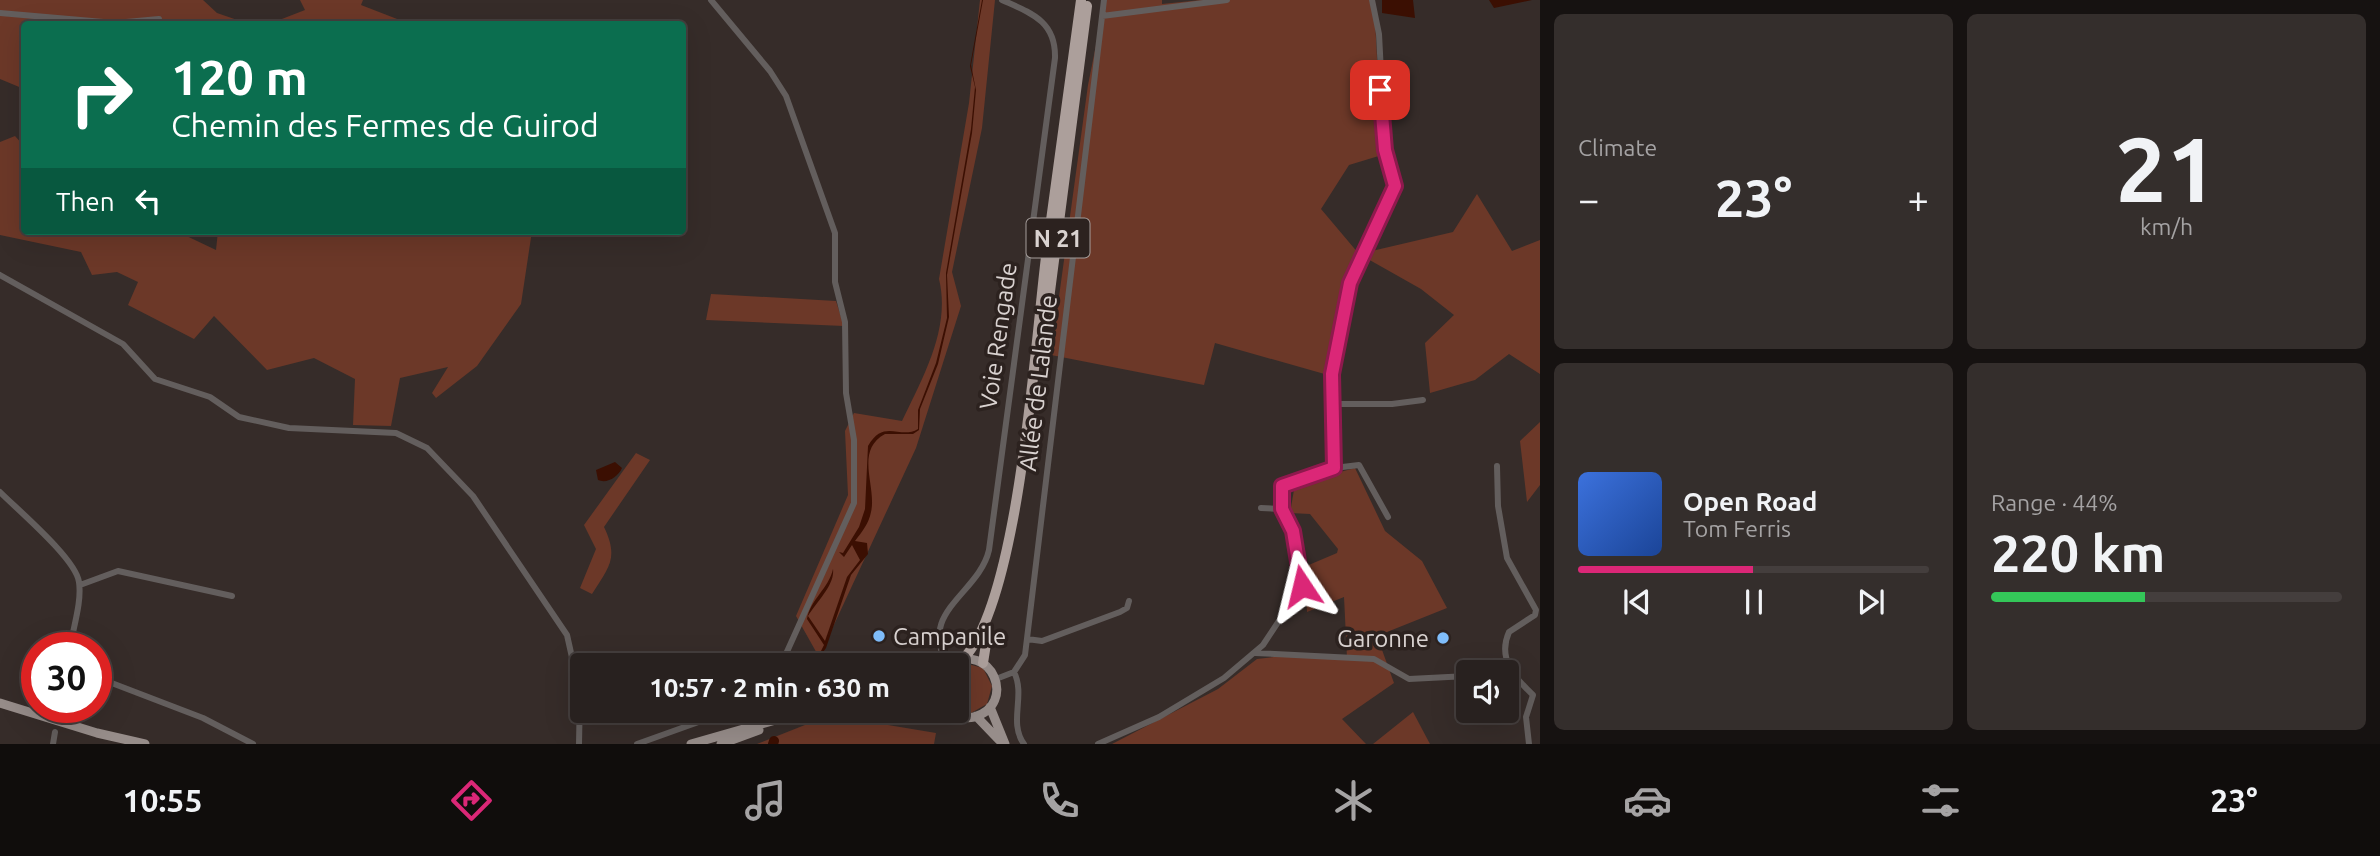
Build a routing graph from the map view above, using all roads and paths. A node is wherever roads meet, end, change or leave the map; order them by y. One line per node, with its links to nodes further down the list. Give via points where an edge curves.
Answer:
1 (710, 0): 28 (street, via 786,96 835,233 835,282 845,322 846,393 854,440 854,503)
2 (1002, 0): 29 (street, Voie Rengade, via 1035,14 1052,34 1055,58 989,550 982,572 945,614 939,639)
3 (1081, 0): 30 (highway, N 21, via 1015,501 987,617)
4 (1088, 0): 34 (highway, N 21, via 1022,502)
5 (1104, 0): 9 (street, Allée de Lalande)
6 (1227, 0): 9 (street)
7 (1372, 0): 15 (street, via 1379,34 1385,150 1395,186 1350,283 1332,374)
8 (0, 13): 11 (street)
9 (1102, 16): 26 (street, Allée de Lalande)
10 (159, 19): 12 (street)
11 (91, 21)
12 (136, 21)
13 (0, 275): 27 (street, via 123,344 155,379 210,397 239,417 302,429 396,433 420,442 464,485 524,568 567,635)
14 (1423, 400): 15 (street)
15 (1332, 404): 17 (street)
16 (1497, 466): 33 (street, via 1499,519 1507,558 1536,610 1507,635)
17 (1334, 468): 20 (street, via 1282,486); 21 (street, via 1359,464)
18 (0, 492): 22 (street, via 55,547 77,573)
19 (1261, 508): 20 (street)
20 (1282, 509): 31 (street, via 1293,531 1302,586)
21 (1388, 517)
22 (80, 585): 23 (street, via 118,571); 25 (street)
23 (232, 596)
24 (1129, 601): 26 (street, via 1123,611 1042,641)
25 (73, 632)
26 (1027, 639): 35 (street, Allée de Lalande, via 1023,661)
27 (572, 653)
28 (786, 653)
29 (944, 653)
30 (969, 653)
31 (1255, 653): 36 (street, via 1374,659 1409,679); 58 (street, via 1224,678 1159,717)
32 (969, 660): 34 (main road)
33 (1507, 660)
34 (982, 663): 37 (main road)
35 (1014, 672): 37 (street); 57 (street, via 1021,685 1017,733)
36 (1456, 677)
37 (996, 679): 41 (main road, via 997,692)
38 (112, 683): 52 (street, via 203,718)
39 (1519, 683): 59 (street, via 1532,695 1526,717)
40 (0, 703): 51 (main road)
41 (990, 706): 43 (main road); 49 (main road)
42 (969, 716): 43 (main road)
43 (976, 716): 49 (main road)
44 (580, 723): 53 (street)
45 (695, 723): 54 (street)
46 (765, 723): 55 (main road)
47 (776, 723): 56 (main road)
48 (55, 732): 50 (street)
49 (1002, 743)
50 (53, 744)
51 (145, 744)
52 (253, 744)
53 (579, 744)
54 (636, 744)
55 (691, 744)
56 (721, 744)
57 (1024, 744)
58 (1098, 744)
59 (1529, 744)

